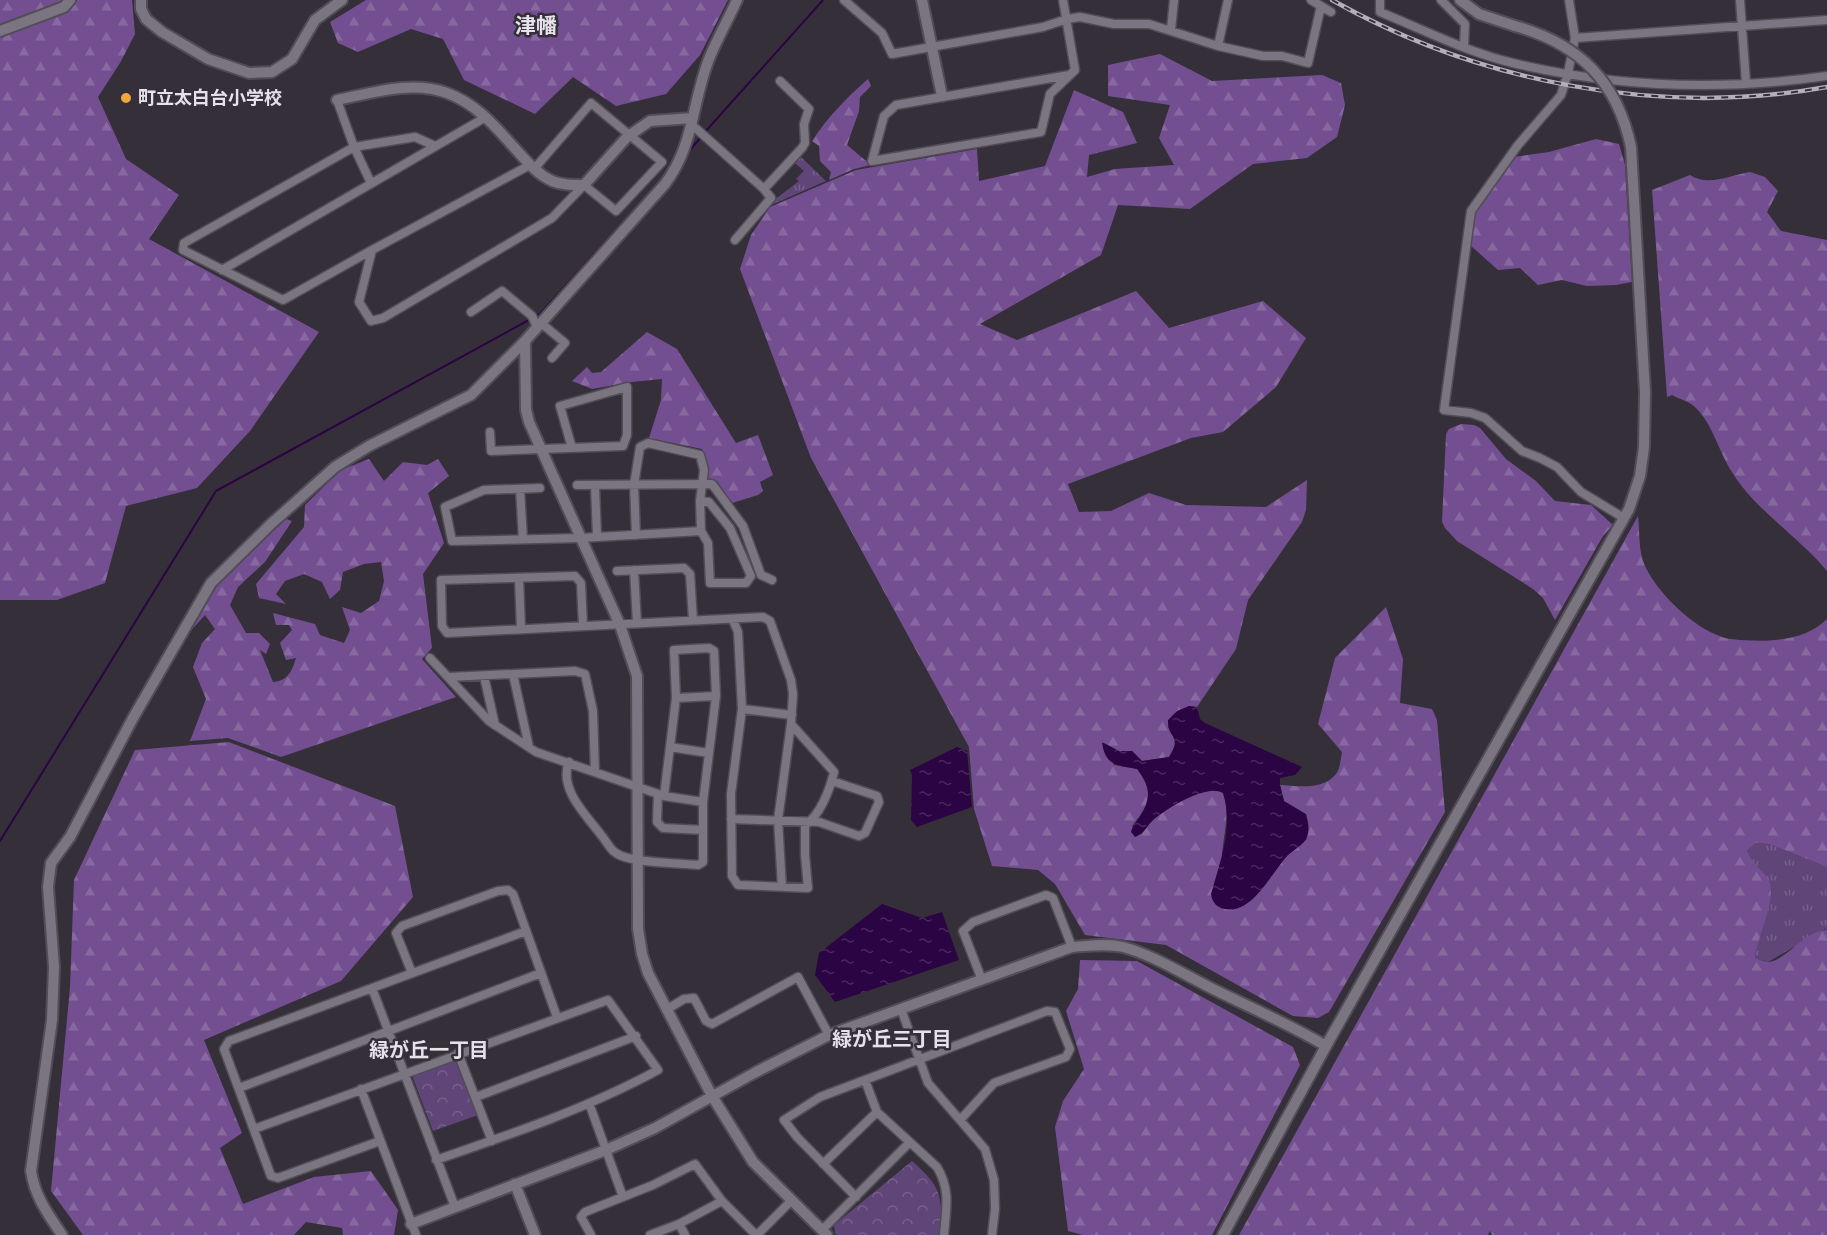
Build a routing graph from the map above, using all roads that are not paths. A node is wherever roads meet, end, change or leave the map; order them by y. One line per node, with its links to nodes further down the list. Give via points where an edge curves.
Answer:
1 (70, 0): 22 (street, via 64,7)
2 (141, 0): 3 (street, via 146,19 162,32 207,59 249,73 272,72 292,59 315,20)
3 (342, 0)
4 (737, 0): 35 (street, via 710,58)
5 (844, 0): 26 (street, via 882,33 892,54)
6 (922, 0): 26 (street)
7 (1063, 0): 18 (street)
8 (1174, 0): 21 (street)
9 (1228, 0): 24 (street)
10 (1311, 0): 16 (street)
11 (1380, 0): 25 (street, via 1380,12)
12 (1441, 0): 25 (street, via 1465,24)
13 (1460, 0): 60 (street, bridge, via 1479,14 1546,36 1574,52 1598,74 1619,108 1631,147 1646,392 1640,476)
14 (1569, 0): 23 (street)
15 (1740, 0): 20 (street)
16 (1321, 6): 17 (street); 24 (street, via 1308,63)
17 (1331, 12)
18 (1067, 19): 21 (street, via 1149,24); 26 (street); 28 (street, via 1075,69)
19 (1827, 20): 20 (street)
20 (1742, 26): 23 (street); 31 (street)
21 (1171, 30): 24 (street)
22 (0, 31)
23 (1575, 38): 27 (street)
24 (1218, 46)
25 (1464, 47): 27 (street)
26 (931, 48): 32 (street)
27 (1568, 73): 31 (street, via 1626,83); 60 (street, via 1557,100 1518,145 1471,211 1444,410 1485,418 1522,451 1557,467 1581,492)
28 (1070, 75): 32 (street); 32 (street, via 1050,94 1041,132 872,161 884,116 896,105)
29 (1827, 76): 31 (street)
30 (780, 81): 42 (street, via 809,109 804,124 805,143)
31 (1746, 83)
32 (942, 96)
33 (338, 100): 34 (street, via 417,88 446,92); 38 (street)
34 (486, 117): 37 (street); 39 (street)
35 (692, 121): 36 (street, via 650,121); 42 (street); 47 (street, via 677,167)
36 (629, 136): 39 (street, via 591,103); 41 (street); 41 (street, via 662,162 616,211)
37 (435, 146): 38 (street, via 415,137); 40 (street)
38 (354, 147): 40 (street); 45 (street, via 184,243 183,250)
39 (532, 167): 41 (street, via 563,185); 44 (street)
40 (371, 183): 45 (street)
41 (584, 185): 44 (street, via 552,218 383,318 371,321 359,302)
42 (765, 189): 43 (street, via 771,198)
43 (735, 240)
44 (372, 250): 45 (street, via 283,300)
45 (222, 270)
46 (471, 312): 47 (street, via 502,291)
47 (536, 321): 48 (street); 49 (street, via 565,343)
48 (525, 341): 52 (street, via 526,410); 140 (street, via 471,395 335,467 211,583 70,837 51,863 48,887 54,968 52,1020 31,1172 33,1188)
49 (552, 358)
50 (490, 432): 52 (street, via 491,451)
51 (572, 448): 51 (street, via 623,446 627,435 627,387 560,406); 52 (street)
52 (540, 449): 64 (street)
53 (702, 482): 54 (street); 54 (street, via 700,455 648,443 640,447); 59 (street); 69 (street, via 712,484 743,526 761,575)
54 (634, 484): 56 (street); 62 (street)
55 (577, 485): 56 (street)
56 (595, 486): 63 (street)
57 (540, 488): 58 (street)
58 (520, 489): 65 (street); 65 (street, via 484,490 445,507 452,541)
59 (700, 501): 61 (street); 61 (street, via 709,502 730,528 751,576 746,583 710,583 708,543)
60 (1624, 518): 112 (street)
61 (701, 531): 62 (street)
62 (636, 535): 63 (street)
63 (597, 536): 64 (street)
64 (580, 538): 65 (street); 73 (street)
65 (523, 539)
66 (634, 570): 67 (street); 70 (street, via 684,568 690,574); 72 (street)
67 (617, 571)
68 (519, 578): 74 (street, via 575,576 581,583); 75 (street); 75 (street, via 441,580 442,626 447,633)
69 (772, 580)
70 (693, 620): 71 (street); 72 (street)
71 (733, 620): 82 (street, via 738,632); 83 (street, via 763,617 770,621 791,680)
72 (637, 623): 73 (street)
73 (620, 625): 74 (street); 91 (street, via 637,676)
74 (583, 626): 75 (street)
75 (521, 629)
76 (430, 658): 79 (street)
77 (513, 674): 78 (street); 85 (street); 89 (street, via 585,674 593,711)
78 (484, 676): 79 (street); 84 (street)
79 (449, 677): 84 (street)
80 (716, 696): 81 (street); 81 (street, via 714,651 709,648 674,650); 87 (street)
81 (676, 698): 86 (street)
82 (742, 709): 83 (street); 94 (street)
83 (791, 720): 90 (street, via 834,772); 95 (street)
84 (495, 725): 85 (street)
85 (529, 747): 88 (street)
86 (670, 747): 87 (street); 92 (street)
87 (709, 753): 93 (street)
88 (569, 762): 89 (street); 98 (street, via 568,782 575,801 616,854)
89 (595, 772): 91 (street)
90 (832, 781): 96 (street); 96 (street, via 877,796 879,802 865,833 859,836)
91 (638, 787): 92 (street); 98 (street)
92 (661, 795): 93 (street); 97 (street, via 657,822 663,828)
93 (703, 802): 97 (street)
94 (731, 819): 95 (street); 99 (street, via 732,876 738,885)
95 (778, 820): 96 (street); 99 (street)
96 (810, 822): 99 (street, via 805,825 808,888)
97 (703, 830): 98 (street, via 703,862 698,865)
98 (638, 860): 107 (street, via 642,954)
99 (782, 887)
100 (526, 931): 102 (street); 102 (street, via 508,890 402,926 396,933); 103 (street)
101 (1072, 947): 104 (street); 104 (street, via 1053,898 1046,895 1035,899 973,922 963,931); 112 (street, via 1123,947)
102 (412, 973): 105 (street)
103 (541, 973): 108 (street); 109 (street)
104 (982, 980): 106 (street)
105 (372, 988): 109 (street); 117 (street, via 229,1041 224,1049)
106 (902, 1009): 110 (street); 114 (street)
107 (666, 1010): 110 (street, via 684,999 694,999 706,1021 712,1024 798,977); 119 (street)
108 (556, 1017): 111 (street, via 608,1000); 113 (street)
109 (388, 1030): 115 (street); 117 (street)
110 (829, 1035): 119 (street)
111 (636, 1036): 120 (street); 121 (street, via 658,1070)
112 (1326, 1046): 149 (street)
113 (458, 1053): 115 (street); 120 (street)
114 (920, 1059): 116 (street); 123 (street, via 928,1083); 123 (street, via 1047,1011 1056,1012 1070,1049 1066,1057 994,1083)
115 (404, 1073): 118 (street); 129 (street)
116 (865, 1080): 122 (street); 130 (street, via 820,1097 784,1120)
117 (238, 1088): 124 (street)
118 (361, 1089): 124 (street); 125 (street)
119 (712, 1096): 128 (street); 134 (street, via 753,1162)
120 (476, 1097): 126 (street)
121 (589, 1103): 126 (street); 128 (street)
122 (877, 1112): 127 (street); 130 (street)
123 (960, 1120): 148 (street, via 985,1149 994,1180)
124 (254, 1129): 125 (street, via 271,1176 278,1178)
125 (380, 1141): 137 (street)
126 (492, 1141): 129 (street)
127 (910, 1142): 133 (street); 147 (street, via 942,1175 947,1191)
128 (606, 1150): 131 (street); 132 (street)
129 (436, 1160): 136 (street)
130 (823, 1164): 133 (street)
131 (515, 1184): 136 (street); 142 (street)
132 (623, 1197): 135 (street, via 695,1164); 143 (street, via 585,1212 581,1217)
133 (856, 1197): 139 (street)
134 (792, 1200): 139 (street); 146 (street)
135 (722, 1201): 138 (street); 146 (street)
136 (455, 1207): 137 (street)
137 (411, 1224): 141 (street)
138 (679, 1224): 144 (street); 145 (street)
139 (824, 1232)
140 (62, 1235)
141 (416, 1235)
142 (535, 1235)
143 (591, 1235)
144 (650, 1235)
145 (685, 1235)
146 (756, 1235)
147 (944, 1235)
148 (992, 1235)
149 (1223, 1235)

